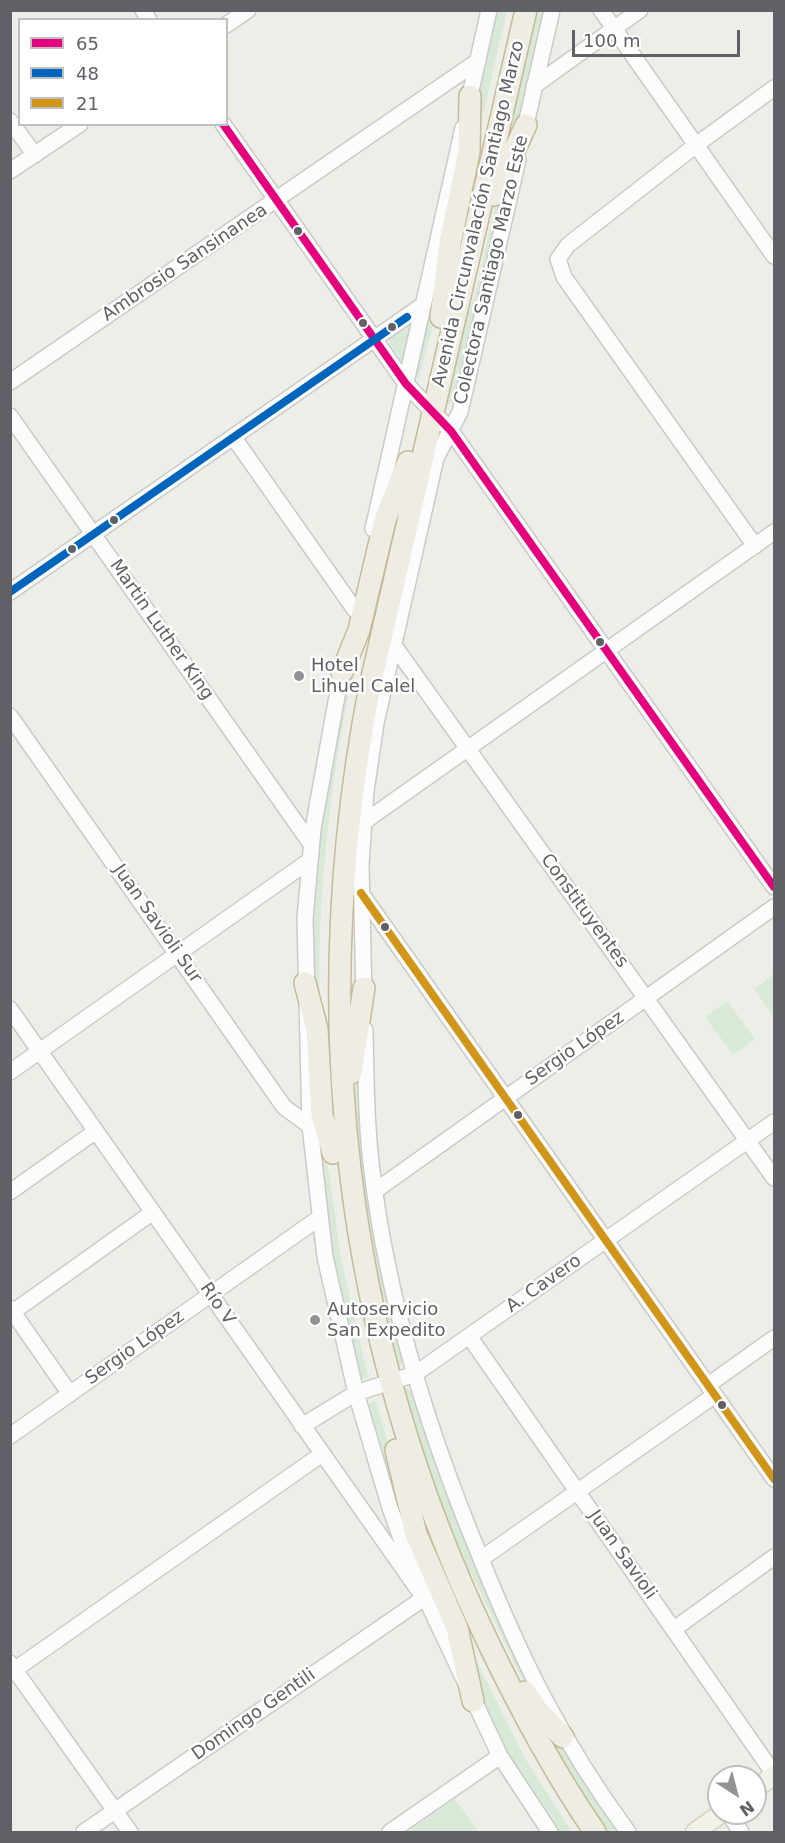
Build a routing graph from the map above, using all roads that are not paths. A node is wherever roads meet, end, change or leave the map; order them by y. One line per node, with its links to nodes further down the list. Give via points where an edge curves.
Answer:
1 (248, 10): 8 (street)
2 (489, 10): 10 (street)
3 (512, 10): 24 (highway, Avenida Circunvalación Santiago Marzo)
4 (526, 10): 26 (highway, Avenida Circunvalación Santiago Marzo)
5 (552, 10): 11 (street, Colectora Santiago Marzo Este)
6 (601, 10): 9 (street)
7 (640, 10): 9 (street)
8 (228, 24)
9 (614, 29): 11 (street); 18 (street)
10 (477, 61): 13 (street); 21 (street, Ambrosio Sansinanea)
11 (534, 86): 15 (street, Colectora Santiago Marzo Este)
12 (774, 88): 18 (street)
13 (470, 96): 23 (street); 24 (highway, via 469,152 450,243)
14 (10, 121): 19 (street)
15 (526, 124): 26 (highway, via 497,185 468,298); 31 (street, Colectora Santiago Marzo Este, via 460,412)
16 (77, 126): 19 (street)
17 (224, 126): 21 (street)
18 (696, 145): 22 (street); 36 (street, via 568,245 558,259 561,273)
19 (35, 155): 20 (street)
20 (10, 171)
21 (277, 201): 25 (street); 27 (street, Ambrosio Sansinanea)
22 (774, 256)
23 (423, 305): 25 (street); 28 (street)
24 (441, 317): 29 (highway, Avenida Circunvalación Santiago Marzo)
25 (375, 340): 28 (street); 32 (street)
26 (449, 344): 29 (highway, Avenida Circunvalación Santiago Marzo)
27 (10, 382)
28 (406, 384): 29 (street); 38 (street)
29 (427, 408): 31 (street); 33 (highway, Avenida Circunvalación Santiago Marzo); 68 (highway, Avenida Circunvalación Santiago Marzo, via 366,706 343,870 339,963 342,1076)
30 (10, 416): 35 (street, Martin Luther King)
31 (451, 431): 39 (street, Colectora Santiago Marzo Este, via 436,458); 40 (street)
32 (234, 438): 35 (street); 38 (street)
33 (408, 462): 41 (highway, via 385,520 360,625); 62 (highway, Avenida Circunvalación Santiago Marzo, via 356,684 331,854 325,976)
34 (774, 532): 36 (street)
35 (94, 535): 37 (street); 45 (street, Martin Luther King)
36 (755, 546): 40 (street)
37 (10, 592)
38 (355, 610): 41 (street)
39 (393, 644): 43 (street, Constituyentes); 44 (street, Colectora Santiago Marzo Este, via 376,723)
40 (607, 651): 43 (street); 47 (street)
41 (342, 672): 45 (street)
42 (10, 716): 50 (street, Juan Savioli Sur)
43 (468, 749): 44 (street); 53 (street, Constituyentes)
44 (364, 822): 48 (street, Colectora Santiago Marzo Este)
45 (311, 844): 46 (street)
46 (309, 861): 50 (street); 51 (street)
47 (774, 887)
48 (362, 893): 52 (street, Colectora Santiago Marzo Este); 57 (street)
49 (774, 907): 53 (street, Sergio López)
50 (177, 954): 55 (street); 59 (street, Juan Savioli Sur, via 285,1107)
51 (305, 983): 59 (street); 62 (highway, via 317,1029 322,1115)
52 (364, 988): 64 (street, Colectora Santiago Marzo Este, via 367,1105); 68 (highway, via 351,1081 358,1178)
53 (646, 998): 57 (street, Sergio López); 61 (street, Constituyentes)
54 (10, 1009): 55 (street, Río V)
55 (40, 1051): 56 (street); 60 (street, Río V)
56 (10, 1072)
57 (506, 1098): 64 (street, Sergio López); 69 (street)
58 (774, 1122): 61 (street, A. Cavero)
59 (310, 1126): 67 (street)
60 (96, 1131): 65 (street); 66 (street, Río V)
61 (748, 1141): 63 (street, Constituyentes); 69 (street, A. Cavero)
62 (333, 1153): 75 (highway, Avenida Circunvalación Santiago Marzo, via 352,1276)
63 (774, 1178)
64 (375, 1191): 74 (street, Colectora Santiago Marzo Este, via 395,1302)
65 (10, 1192)
66 (153, 1212): 70 (street, Río V); 71 (street)
67 (319, 1218): 70 (street, Sergio López); 77 (street)
68 (356, 1223): 75 (highway, Avenida Circunvalación Santiago Marzo)
69 (606, 1240): 72 (street, A. Cavero); 76 (street)
70 (210, 1295): 78 (street, Sergio López); 79 (street, Río V)
71 (11, 1311): 78 (street)
72 (469, 1336): 74 (street, A. Cavero); 84 (street, Juan Savioli)
73 (774, 1338): 76 (street)
74 (415, 1374): 75 (street, A. Cavero); 87 (street, Colectora Santiago Marzo Este)
75 (384, 1385): 77 (street, A. Cavero); 81 (highway, Avenida Circunvalación Santiago Marzo); 85 (highway, Avenida Circunvalación Santiago Marzo)
76 (711, 1390): 83 (street); 84 (street)
77 (356, 1393): 79 (street, A. Cavero); 88 (street, via 395,1523)
78 (70, 1394): 80 (street, Sergio López)
79 (302, 1426): 82 (street, Río V)
80 (10, 1436)
81 (396, 1450): 91 (highway, via 416,1534 457,1628); 100 (highway, Avenida Circunvalación Santiago Marzo, via 425,1535 471,1639 534,1759)
82 (322, 1454): 88 (street, Río V); 90 (street)
83 (774, 1479)
84 (577, 1491): 87 (street); 89 (street, Juan Savioli)
85 (445, 1548): 92 (highway, via 473,1587 527,1696); 101 (highway, Avenida Circunvalación Santiago Marzo, via 517,1700)
86 (774, 1557): 89 (street)
87 (481, 1559): 92 (street, Colectora Santiago Marzo Este, via 516,1645)
88 (424, 1598): 91 (street); 95 (street, Domingo Gentili)
89 (674, 1629): 94 (street, Juan Savioli)
90 (12, 1669): 95 (street)
91 (473, 1701): 93 (street)
92 (563, 1737): 102 (street, Colectora Santiago Marzo Este)
93 (500, 1756): 98 (street); 99 (street)
94 (774, 1775)
95 (115, 1811): 96 (street, Domingo Gentili); 97 (street)
96 (84, 1833)
97 (130, 1833)
98 (390, 1833)
99 (550, 1833)
100 (579, 1833)
101 (595, 1833)
102 (628, 1833)

